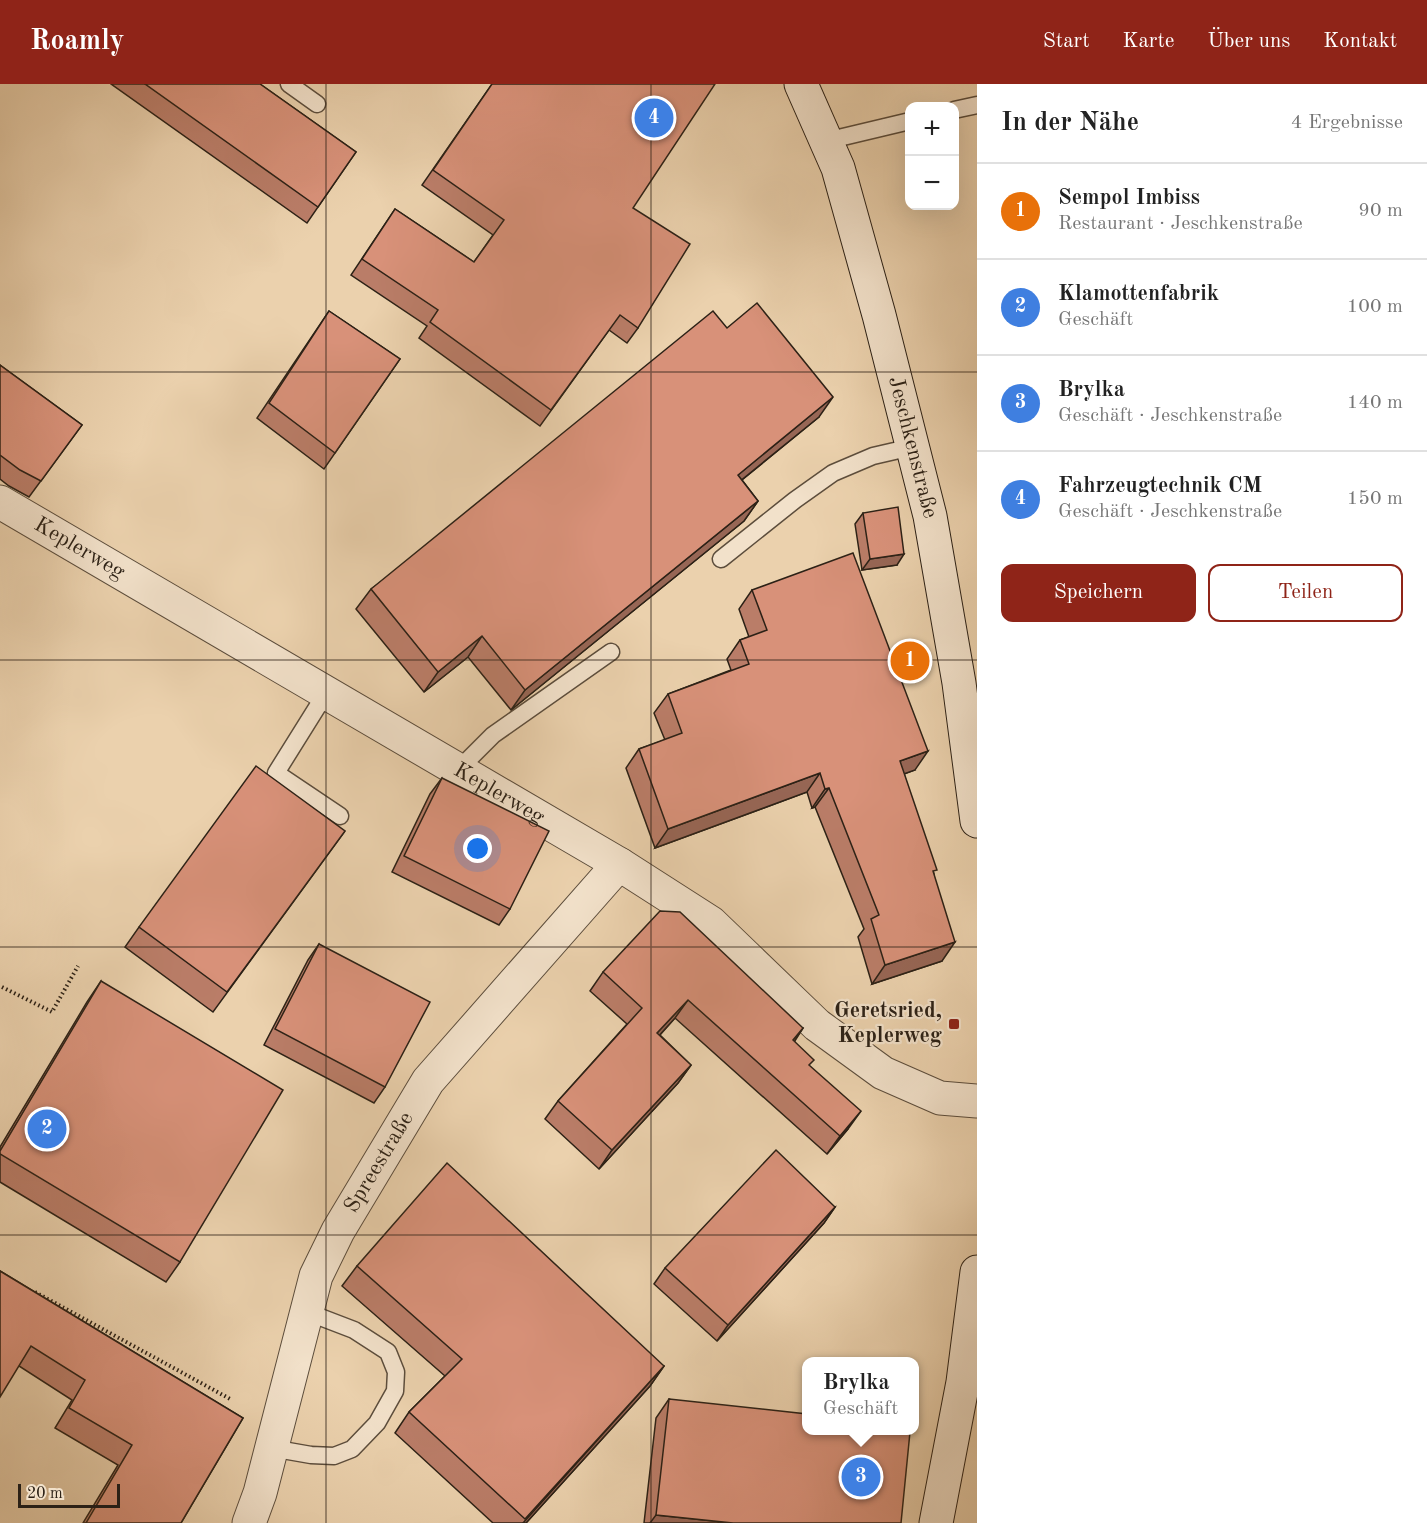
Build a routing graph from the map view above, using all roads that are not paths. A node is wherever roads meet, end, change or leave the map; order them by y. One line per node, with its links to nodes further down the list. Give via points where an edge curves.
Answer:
1 (289, 84): 3 (lane)
2 (801, 84): 7 (street, Jeschkenstraße)
3 (317, 104)
4 (977, 105): 5 (lane)
5 (959, 109)
6 (905, 122): 7 (lane)
7 (826, 141): 8 (street, Jeschkenstraße, via 838,168)
8 (912, 447): 10 (lane, via 873,456 833,473); 15 (street, Jeschkenstraße, via 930,516 959,683)
9 (4, 514): 12 (street, Keplerweg)
10 (721, 559)
11 (611, 652): 13 (lane, via 493,735)
12 (326, 693): 13 (street, Keplerweg); 14 (lane, via 276,773)
13 (458, 770): 16 (street, Keplerweg)
14 (340, 816)
15 (977, 821)
16 (619, 864): 17 (street, Keplerweg, via 711,923 816,1025 884,1073 940,1098); 19 (street, Spreestraße, via 428,1081 338,1231 316,1276)
17 (977, 1101)
18 (977, 1272): 22 (street, via 963,1382)
19 (307, 1312): 20 (street, Spreestraße); 20 (lane, via 354,1330 388,1352 396,1372 395,1391 377,1423 352,1449 334,1456)
20 (271, 1448): 21 (street, Spreestraße)
21 (249, 1523)
22 (936, 1523)

